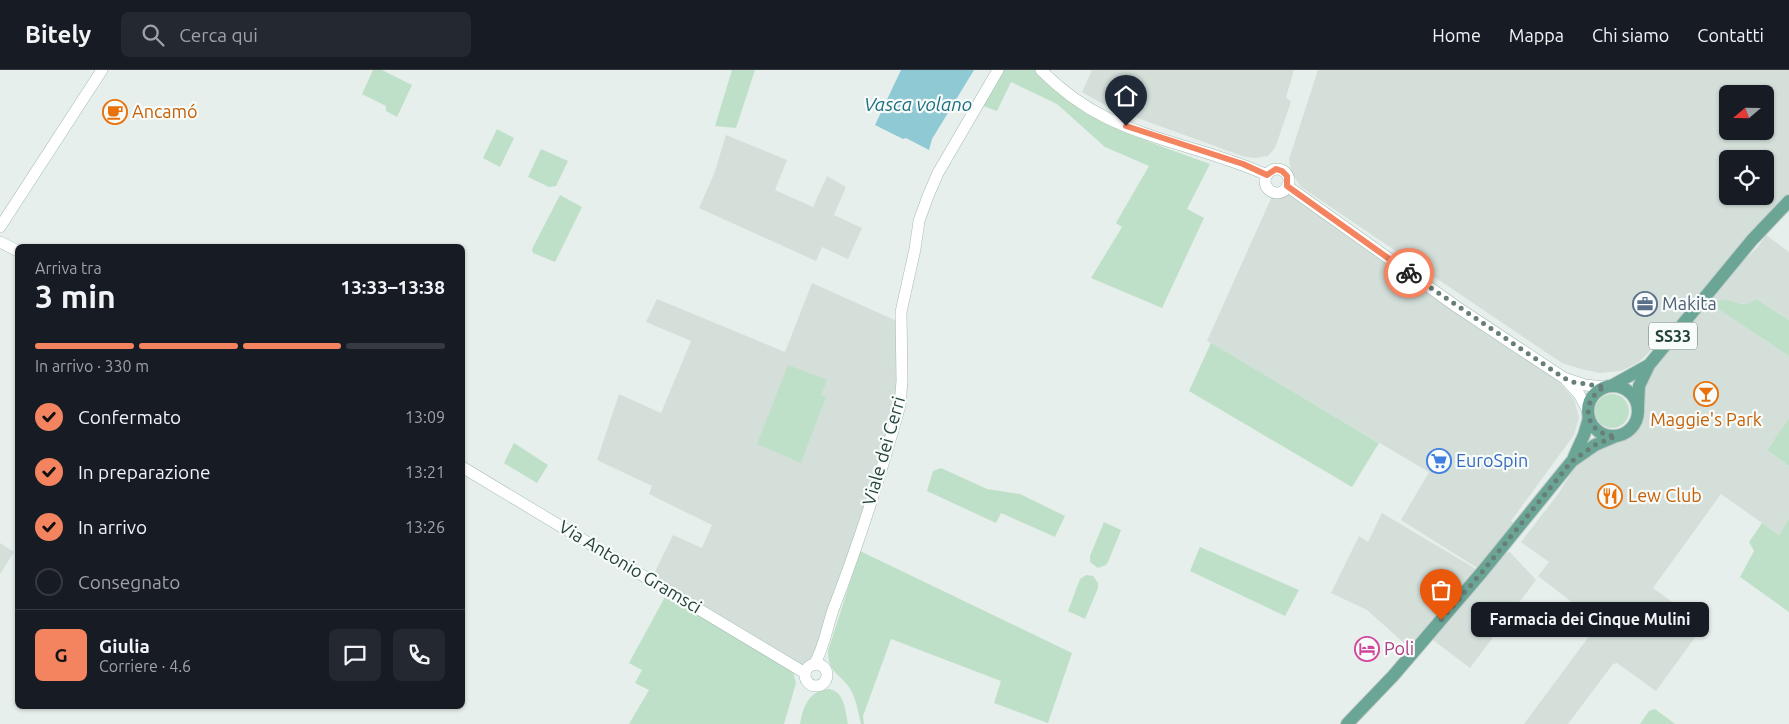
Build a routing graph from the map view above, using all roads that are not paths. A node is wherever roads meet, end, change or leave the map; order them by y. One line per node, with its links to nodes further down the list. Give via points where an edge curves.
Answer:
1 (102, 70): 7 (street)
2 (998, 70): 18 (street, Viale dei Cerri, via 938,173 919,221 901,312 900,405 854,556)
3 (1040, 70): 4 (street, via 1074,98 1111,120)
4 (1267, 175): 5 (street, via 1276,169 1282,171 1287,176); 5 (street, via 1265,182 1272,192 1282,192)
5 (1287, 186): 11 (street)
6 (1789, 201): 10 (main road, SS33, via 1752,240)
7 (0, 227)
8 (0, 242): 9 (street)
9 (15, 250)
10 (1649, 365): 12 (main road, SS33); 13 (main road, SS33, via 1639,386)
11 (1564, 378): 12 (street, via 1579,384); 14 (street, via 1579,394)
12 (1609, 386): 13 (main road, via 1628,390); 14 (main road, SS33, via 1592,397)
13 (1638, 407): 15 (main road, SS33, via 1633,426)
14 (1588, 414): 15 (main road, via 1597,430); 16 (main road, SS33, via 1584,435)
15 (1616, 436): 16 (main road, SS33, via 1595,445)
16 (1572, 461): 19 (main road, SS33, via 1482,572 1393,676)
17 (465, 469): 18 (street, Via Antonio Gramsci)
18 (811, 666)
19 (1347, 724)

